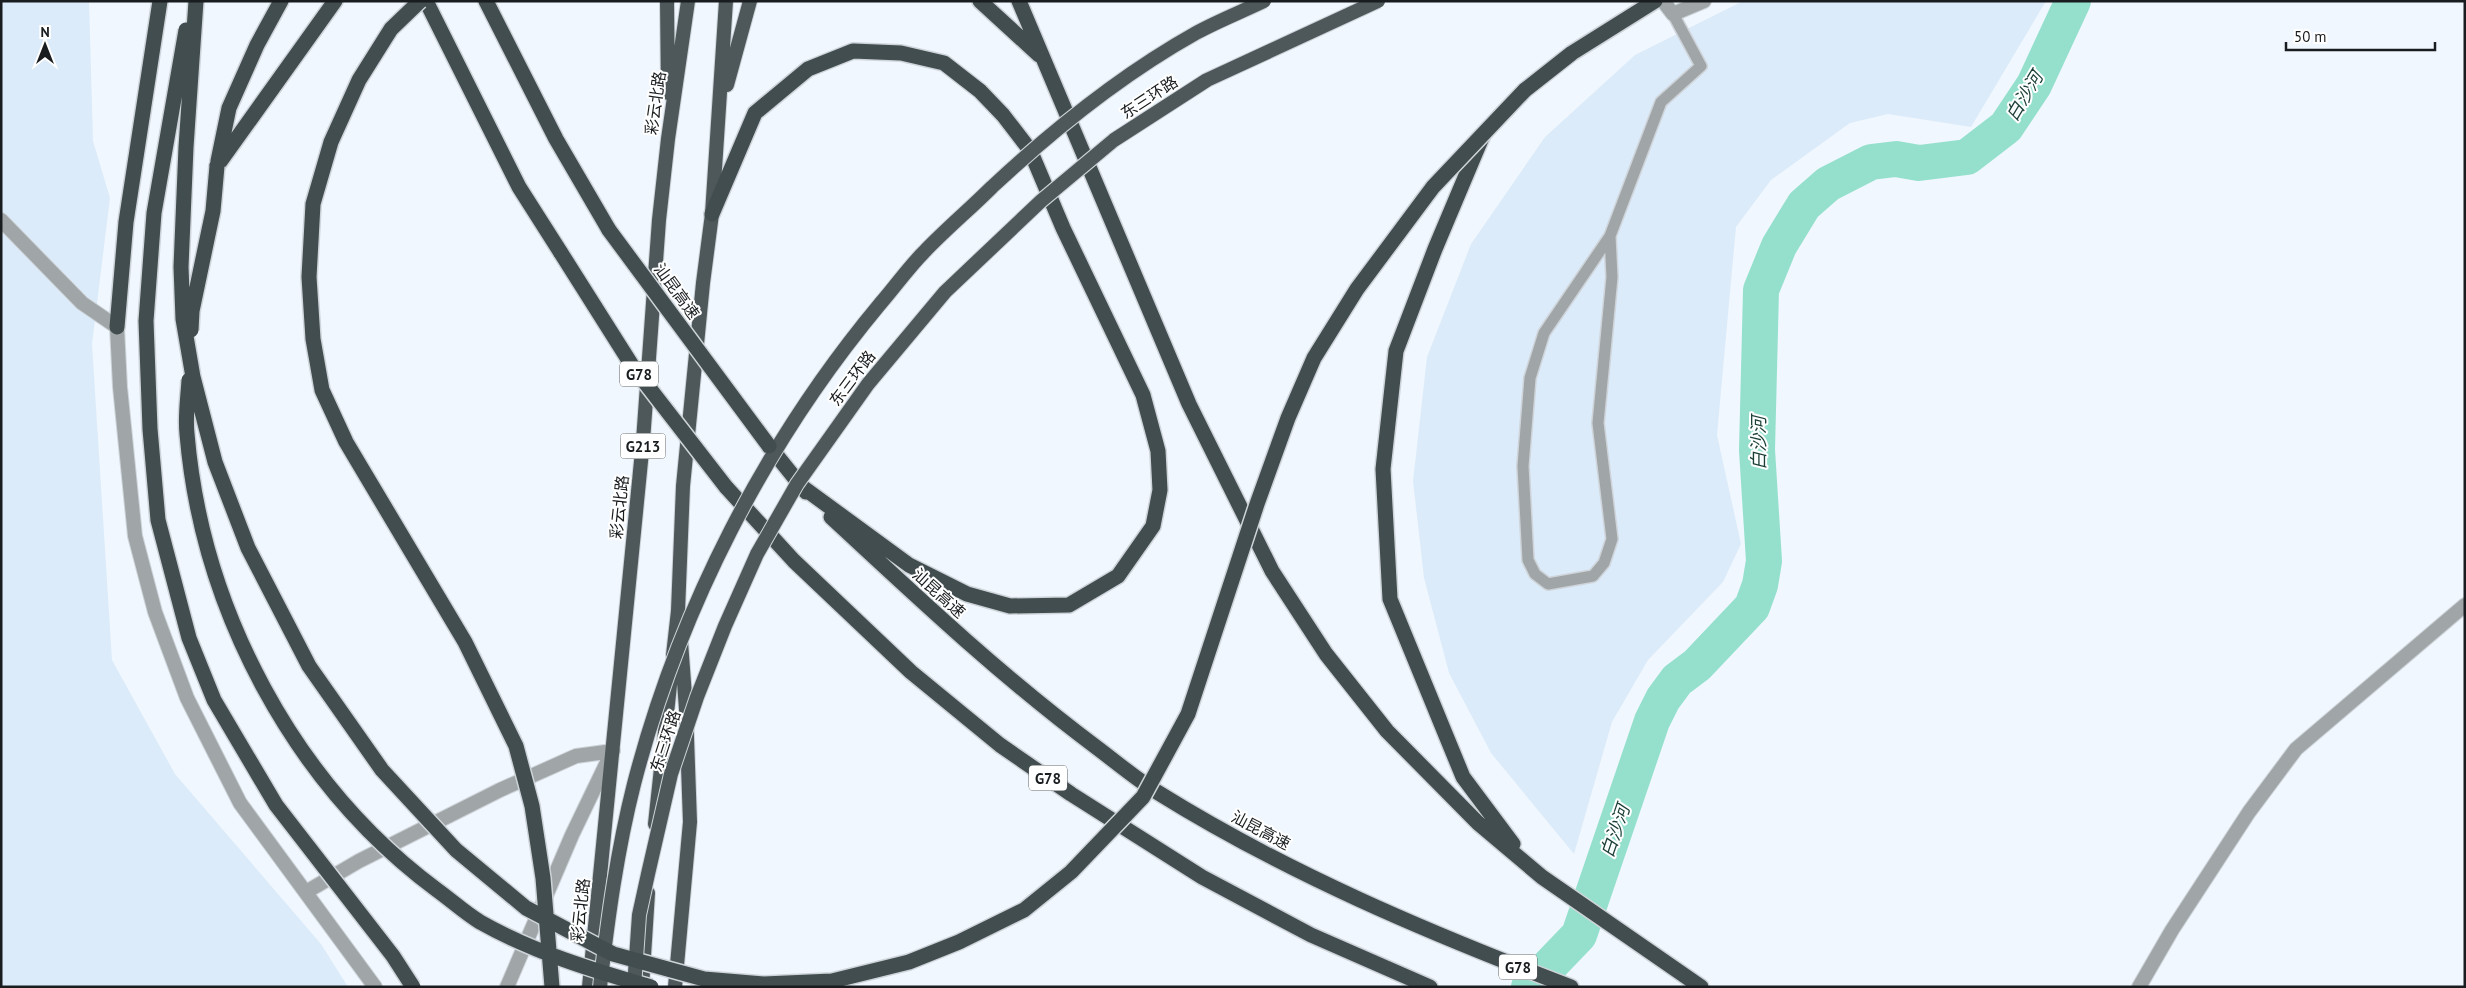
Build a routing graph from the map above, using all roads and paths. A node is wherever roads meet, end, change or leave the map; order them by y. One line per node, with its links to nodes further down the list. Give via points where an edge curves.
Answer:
1 (160, 1): 29 (highway, via 126,222)
2 (192, 1): 37 (highway, bridge, via 154,213 147,311 150,429 158,520 189,638 214,700 276,805 393,956)
3 (196, 1): 23 (highway, bridge, via 185,157 182,319 215,462 248,548 310,666 382,770 456,850 526,908 613,954 704,979 764,984 832,981 909,962 959,942 1024,910 1071,872 1143,797 1188,714 1256,504 1314,358 1357,289 1433,187)
4 (281, 1): 25 (highway, via 229,108)
5 (335, 1): 25 (highway)
6 (420, 1): 39 (highway, bridge, via 391,29 363,73 330,142 313,204 308,277 313,339 322,390 346,442 465,642 516,746 532,806)
7 (426, 1): 46 (highway, G78, bridge, via 519,187 633,367 726,487 794,560 911,672 1000,746 1071,794 1202,877 1310,935)
8 (486, 1): 30 (highway, 汕昆高速 / G78, bridge, via 556,140 609,230)
9 (667, 1): 24 (highway)
10 (688, 1): 24 (highway, 彩云北路 / G213)
11 (726, 1): 22 (highway, G213)
12 (750, 1): 22 (highway)
13 (980, 1): 21 (highway)
14 (1019, 1): 21 (highway)
15 (1264, 1): 41 (highway, 东三环路, bridge, via 1197,33 1099,96 1022,159 923,253 843,348 774,452 733,527 683,636 659,699 634,784 612,883)
16 (1378, 1): 42 (highway, 东三环路, bridge, via 1207,80 1114,140 1041,201 945,292 868,384 798,484 757,554 724,626 672,774 639,916)
17 (1654, 1): 23 (highway, bridge, via 1572,53 1524,90)
18 (1663, 1): 20 (street)
19 (1704, 1): 20 (street)
20 (1672, 14): 28 (lane, via 1701,66 1661,102)
21 (1042, 58): 34 (highway, via 1189,404 1272,571 1326,654 1387,731 1478,822)
22 (718, 115): 26 (highway, G213)
23 (1484, 132): 34 (highway, bridge, via 1396,352 1383,469 1390,599 1463,777)
24 (668, 139): 33 (highway, 彩云北路 / G213)
25 (217, 166): 44 (highway, bridge, via 213,211 192,311 186,432 196,502 216,582 246,652 280,715 316,771 366,830 417,876 479,921 543,952)
26 (712, 214): 30 (highway, via 755,113 808,69 853,52 900,53 944,63 980,91 1030,150 1063,228 1143,395 1158,451 1160,490 1152,526 1118,576 1069,604 1010,606 968,594 909,564); 32 (highway, G213, via 683,486)
27 (1, 220): 29 (street, via 82,303)
28 (1610, 236): 28 (lane, via 1544,333 1530,378 1523,466 1528,560 1535,574 1548,584 1593,576 1604,563 1612,539 1598,423 1612,277)
29 (116, 327): 35 (street, via 135,536 155,612 187,698 240,803)
30 (801, 486): 47 (highway, 汕昆高速 / G78, via 815,503 935,614 1040,705 1156,791 1238,839 1342,892 1464,946)
31 (2465, 605): 49 (street, via 2296,749 2244,820)
32 (678, 611): 43 (highway, G213, via 649,875); 45 (highway, via 690,822)
33 (613, 751): 35 (street, via 576,756 500,790 359,861); 38 (street, G213, via 572,835); 40 (highway, 彩云北路)
34 (1528, 865): 48 (highway)
35 (306, 892): 36 (street)
36 (375, 987)
37 (413, 987)
38 (507, 987)
39 (552, 987)
40 (590, 987)
41 (600, 987)
42 (634, 987)
43 (642, 987)
44 (651, 987)
45 (675, 987)
46 (1429, 987)
47 (1572, 987)
48 (1701, 987)
49 (2139, 987)

